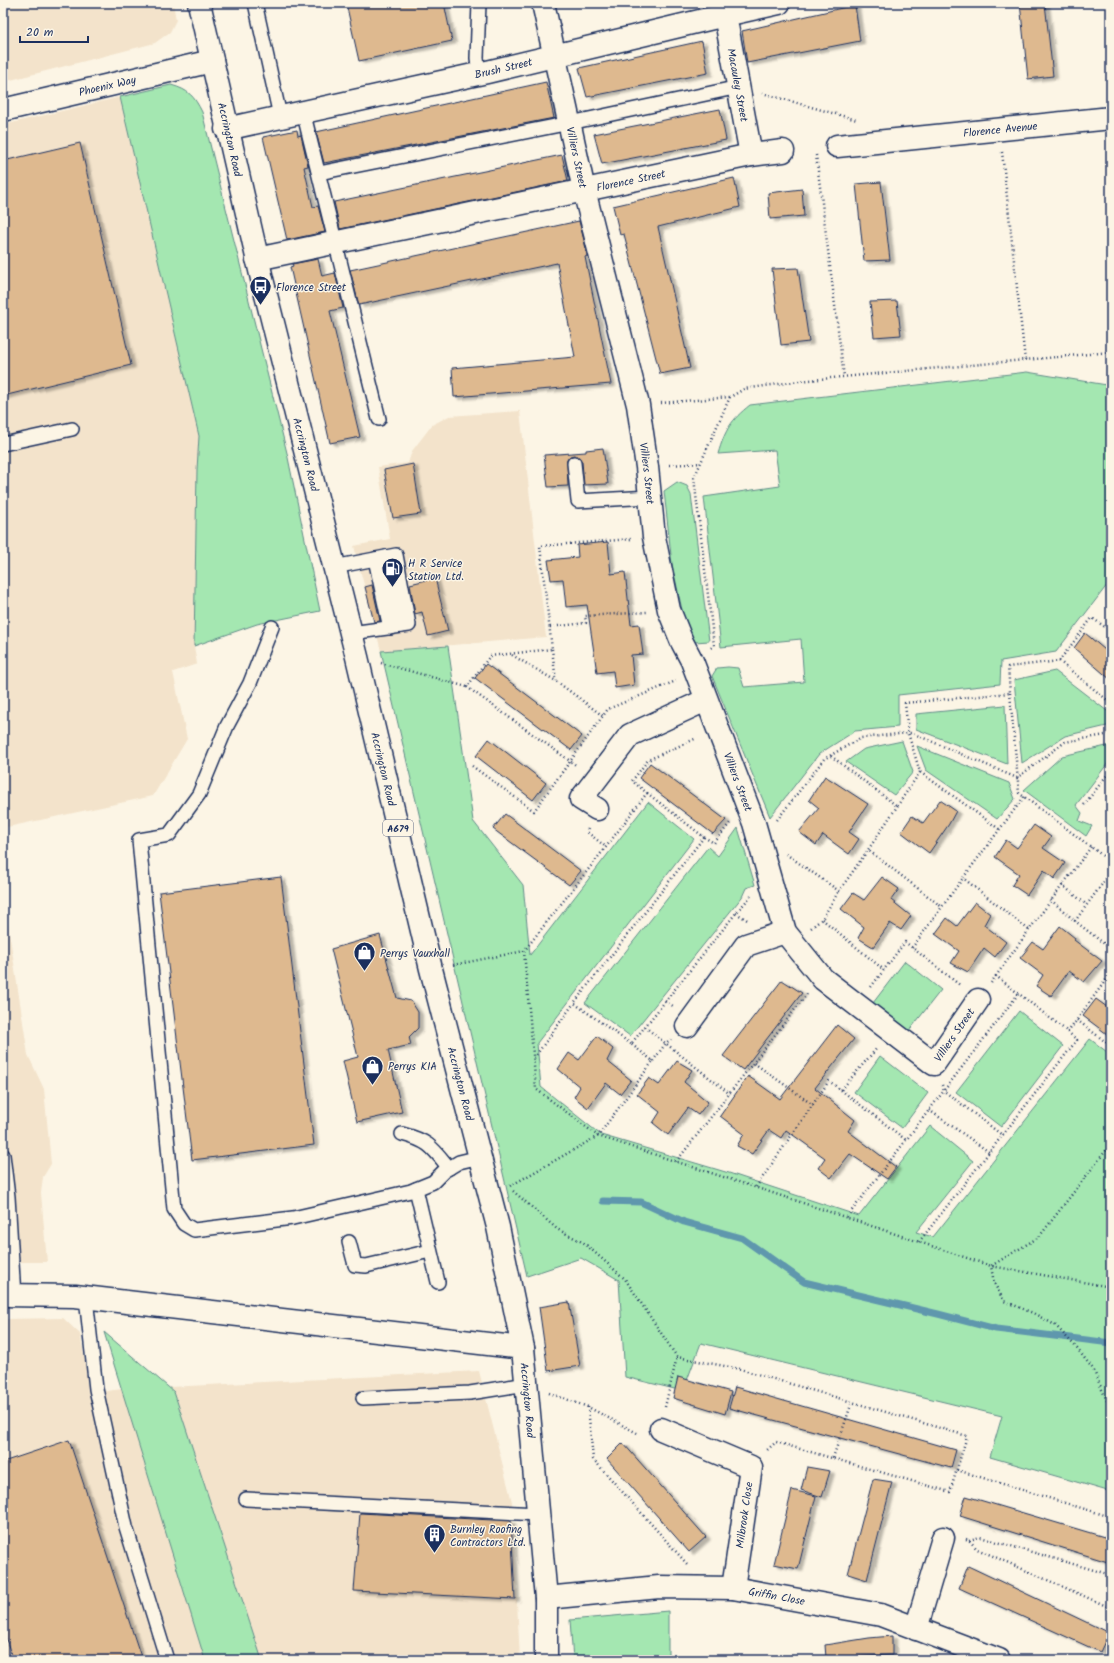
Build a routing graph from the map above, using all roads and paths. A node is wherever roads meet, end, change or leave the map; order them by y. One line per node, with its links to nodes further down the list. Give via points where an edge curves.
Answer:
1 (199, 3): 8 (street, Accrington Road / A679)
2 (255, 3): 13 (lane)
3 (479, 3): 9 (lane)
4 (543, 3): 7 (street, Villiers Street)
5 (779, 3): 6 (street, Brush Street)
6 (725, 15): 7 (street, Brush Street); 10 (street, Macauley Street)
7 (555, 57): 9 (street, Brush Street); 16 (street, Villiers Street)
8 (212, 61): 11 (street, Phoenix Way); 17 (street, Accrington Road / A679)
9 (479, 74): 12 (street, Brush Street)
10 (738, 87): 15 (path); 16 (lane); 21 (street, Macauley Street)
11 (3, 110)
12 (303, 111): 13 (street, Brush Street); 22 (lane)
13 (280, 116): 17 (street, Brush Street)
14 (1111, 118): 18 (street, Florence Avenue)
15 (859, 120)
16 (570, 123): 22 (lane); 23 (street, Villiers Street)
17 (226, 129): 25 (street, Accrington Road / A679)
18 (999, 129): 19 (street, Florence Avenue); 27 (path)
19 (837, 146): 28 (path, via 815,148)
20 (783, 151): 21 (street, Florence Street)
21 (751, 155): 23 (street, Florence Street)
22 (319, 173): 24 (lane)
23 (584, 190): 24 (street, Florence Street); 30 (street, Villiers Street)
24 (335, 242): 25 (street, Florence Street); 31 (lane)
25 (257, 260): 40 (street, Accrington Road / A679)
26 (1111, 352): 27 (path)
27 (1025, 360): 28 (path)
28 (844, 377): 29 (path, via 744,389)
29 (730, 397): 30 (path); 35 (path)
30 (638, 405): 36 (street, Villiers Street)
31 (379, 419)
32 (72, 428): 33 (lane)
33 (3, 444)
34 (574, 463): 37 (lane, via 578,501)
35 (701, 463): 36 (path); 53 (path, via 694,478 714,646)
36 (647, 467): 37 (street, Villiers Street)
37 (651, 497): 38 (street, Villiers Street)
38 (654, 537): 41 (street, Villiers Street); 45 (path, via 540,546)
39 (380, 558): 40 (lane); 44 (lane); 44 (lane, via 396,555 409,625)
40 (334, 567): 48 (street, Accrington Road / A679)
41 (669, 610): 45 (path, via 585,616 586,623); 53 (street, Villiers Street)
42 (1111, 622): 46 (path)
43 (272, 627): 133 (lane, via 250,683 227,726 199,794 169,835 139,840 174,1209 184,1224 194,1230 293,1218)
44 (395, 627): 48 (lane)
45 (550, 627): 49 (path)
46 (1107, 628): 47 (path); 51 (path, via 1092,618)
47 (1111, 631)
48 (351, 634): 98 (street, Accrington Road / A679)
49 (552, 649): 50 (path); 54 (path)
50 (512, 654): 54 (path); 55 (path, via 490,656)
51 (1059, 661): 56 (path, via 1008,667); 58 (path)
52 (386, 664): 55 (path)
53 (694, 666): 57 (street, Villiers Street); 59 (path, via 608,710)
54 (556, 681): 59 (path)
55 (467, 687): 64 (path)
56 (1010, 693): 61 (path, via 905,703); 68 (path)
57 (706, 700): 60 (street, Villiers Street); 69 (street, via 630,735)
58 (1111, 703)
59 (603, 716): 64 (path)
60 (718, 729): 70 (path, via 648,760 632,781); 72 (street, Villiers Street)
61 (908, 733): 63 (path, via 861,738); 67 (path); 68 (path)
62 (1111, 734): 68 (path, via 1065,742)
63 (830, 756): 74 (path); 78 (path, via 824,759)
64 (571, 761): 65 (path, via 534,811); 69 (path)
65 (472, 766)
66 (1111, 770): 73 (path)
67 (920, 772): 74 (path); 76 (path)
68 (1017, 778): 71 (path, via 1019,793)
69 (596, 780): 75 (street, via 581,799)
70 (647, 793): 77 (path); 97 (path)
71 (1024, 797): 76 (path); 79 (path)
72 (747, 804): 77 (path, via 714,843); 78 (street, Villiers Street)
73 (1084, 805)
74 (897, 806): 80 (path)
75 (597, 809)
76 (999, 829): 84 (path)
77 (704, 837): 104 (path)
78 (760, 842): 94 (street, Villiers Street)
79 (1091, 847): 82 (path); 85 (path)
80 (868, 850): 86 (path); 90 (path)
81 (784, 853): 86 (path)
82 (1111, 862)
83 (1111, 872): 89 (path)
84 (963, 878): 90 (path); 93 (path)
85 (1062, 885): 88 (path); 89 (path)
86 (840, 891): 91 (path)
87 (752, 895): 109 (path)
88 (1051, 900): 92 (path); 93 (path)
89 (1087, 905): 92 (path)
90 (942, 907): 95 (path)
91 (822, 919): 94 (path); 99 (path)
92 (1076, 921): 96 (path)
93 (1029, 930): 102 (path, via 996,976)
94 (790, 938): 101 (street, Villiers Street); 108 (street, via 746,945)
95 (912, 948): 99 (path, via 905,942); 103 (path)
96 (1111, 949)
97 (524, 951): 98 (path); 114 (path)
98 (431, 969): 129 (street, Accrington Road / A679)
99 (884, 970): 105 (path)
100 (1111, 973): 107 (path)
101 (820, 976): 105 (street, Villiers Street); 115 (path)
102 (1019, 993): 106 (path); 111 (path)
103 (978, 1000): 106 (path); 116 (street, Villiers Street)
104 (574, 1003): 112 (path); 114 (path)
105 (857, 1005): 110 (street, Villiers Street)
106 (1000, 1018): 118 (path)
107 (1077, 1020): 111 (path); 113 (path)
108 (687, 1026)
109 (645, 1027): 112 (path); 119 (path)
110 (891, 1031): 116 (street, Villiers Street); 117 (path)
111 (1068, 1032): 123 (path, via 1077,1040)
112 (631, 1044): 124 (path, via 653,1060)
113 (1111, 1046)
114 (533, 1058): 124 (path, via 536,1089)
115 (754, 1062): 119 (path); 120 (path)
116 (934, 1064): 118 (path)
117 (841, 1090): 120 (path, via 829,1081); 125 (path)
118 (944, 1091): 121 (path); 123 (path)
119 (730, 1094): 130 (path)
120 (812, 1105): 132 (path)
121 (929, 1110): 125 (path); 127 (path)
122 (402, 1134): 131 (lane, via 420,1139 433,1148)
123 (1002, 1135): 127 (path)
124 (598, 1136): 130 (path); 144 (path, via 508,1187 557,1229 584,1243 625,1279)
125 (906, 1140): 134 (path)
126 (1111, 1144): 138 (path, via 1039,1237)
127 (989, 1152): 136 (path)
128 (3, 1155): 141 (lane, via 8,1197)
129 (480, 1157): 131 (lane, via 459,1162); 143 (street, Accrington Road / A679, via 498,1226)
130 (676, 1162): 132 (path)
131 (449, 1168): 133 (lane, via 433,1182)
132 (756, 1187): 134 (path)
133 (416, 1189): 137 (lane)
134 (847, 1218): 136 (path)
135 (349, 1242): 137 (lane, via 355,1265 366,1266)
136 (919, 1242): 138 (path)
137 (430, 1251): 139 (lane)
138 (991, 1266): 140 (path); 149 (path, via 994,1283 1004,1301 1056,1325 1074,1346 1093,1369)
139 (438, 1282)
140 (1111, 1287)
141 (8, 1296): 142 (street)
142 (86, 1298): 143 (street); 166 (lane, via 96,1389 126,1526)
143 (523, 1348): 145 (street, Accrington Road / A679)
144 (677, 1357): 147 (path, via 740,1369); 150 (path)
145 (527, 1384): 146 (lane, via 470,1393); 148 (path); 156 (street, Accrington Road / A679)
146 (363, 1398)
147 (852, 1402): 152 (path); 154 (path, via 967,1436)
148 (588, 1407): 151 (path); 160 (path, via 593,1459 682,1558 688,1564)
149 (1111, 1410)
150 (661, 1429): 153 (street, Milbrook Close)
151 (639, 1434)
152 (833, 1458): 153 (path, via 776,1442); 154 (path, via 950,1492)
153 (751, 1467): 162 (street, Milbrook Close)
154 (957, 1470): 157 (path)
155 (246, 1499): 156 (lane)
156 (538, 1514): 163 (street, Accrington Road / A679)
157 (1111, 1517)
158 (943, 1538): 159 (path); 165 (street)
159 (969, 1540): 161 (path, via 980,1537); 164 (path, via 977,1549)
160 (694, 1565)
161 (1111, 1575)
162 (733, 1588): 163 (street, Griffin Close, via 659,1587); 165 (street, Griffin Close, via 880,1616)
163 (546, 1598): 167 (street, Accrington Road / A679)
164 (1111, 1608)
165 (916, 1629): 168 (street, Griffin Close)
166 (167, 1660)
167 (546, 1660)
168 (999, 1660)

